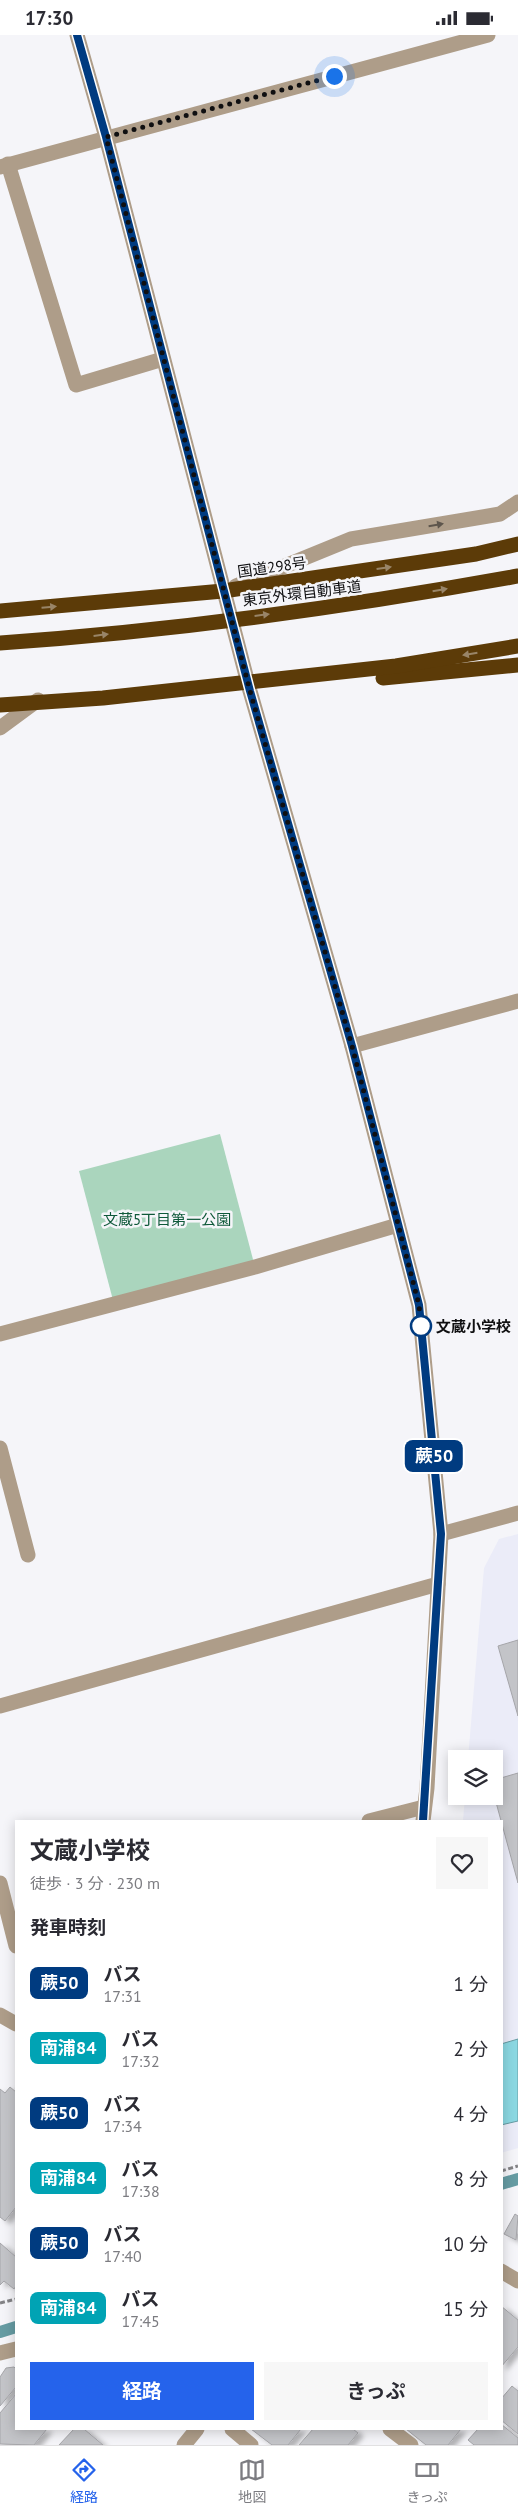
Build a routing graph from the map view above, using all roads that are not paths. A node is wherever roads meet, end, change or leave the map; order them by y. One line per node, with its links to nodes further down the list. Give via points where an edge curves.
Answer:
1 (77, 35): 3 (street)
2 (488, 35): 3 (street)
3 (106, 137): 4 (street); 5 (street)
4 (4, 165): 5 (street, via 76,385)
5 (163, 359): 9 (street)
6 (518, 502): 9 (street, one-way to 6, via 351,539 500,515)
7 (518, 545): 9 (highway, 国道298号, one-way to 7)
8 (518, 576): 11 (highway, 東京外環自動車道, one-way to 8, via 93,637 386,600)
9 (223, 591): 10 (highway, 国道298号, one-way to 9); 14 (street)
10 (0, 611)
11 (0, 643)
12 (518, 646): 17 (highway, one-way to 17, via 396,666)
13 (518, 665): 14 (highway)
14 (250, 691): 16 (highway); 20 (street)
15 (0, 700): 16 (highway)
16 (38, 700): 18 (street)
17 (0, 705)
18 (0, 728)
19 (518, 1001): 20 (street)
20 (352, 1046): 21 (street)
21 (398, 1225): 22 (street, via 256,1267); 25 (street, via 419,1305)
22 (0, 1334)
23 (0, 1448): 26 (street)
24 (518, 1513): 25 (street)
25 (441, 1534): 27 (street)
26 (28, 1555)
27 (438, 1584): 28 (street); 29 (street)
28 (0, 1706)
29 (423, 1814): 30 (street)
30 (378, 1820)
31 (0, 1883): 32 (street)
32 (12, 1914): 33 (street)
33 (15, 1938)
34 (0, 2015): 35 (street)
35 (15, 2023)
36 (503, 2272): 37 (street)
37 (518, 2281)
38 (15, 2349): 39 (street)
39 (0, 2353)
40 (196, 2430): 43 (street)
41 (233, 2430): 44 (street)
42 (391, 2430): 45 (street)
43 (184, 2445)
44 (251, 2445)
45 (411, 2445)

